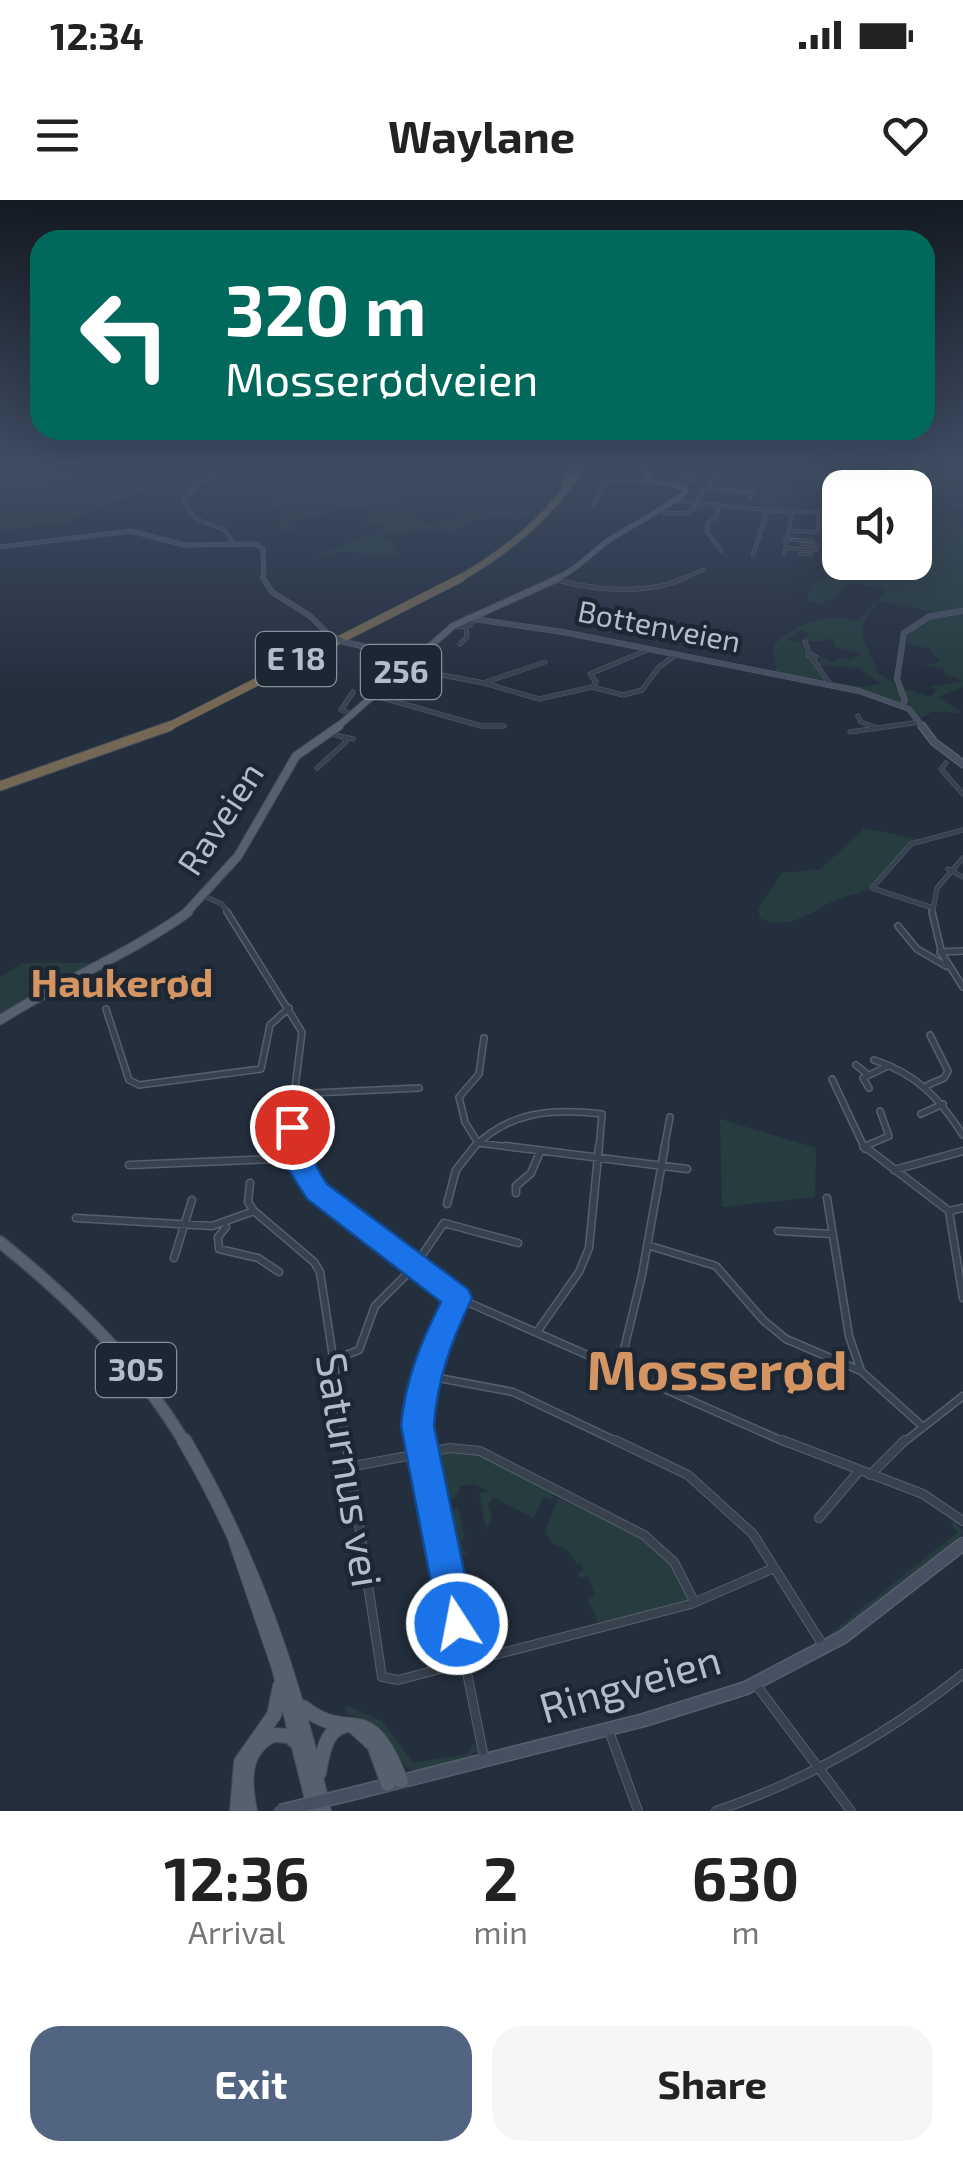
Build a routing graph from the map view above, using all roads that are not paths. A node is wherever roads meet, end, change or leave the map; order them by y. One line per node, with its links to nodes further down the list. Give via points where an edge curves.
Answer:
1 (91, 536): 14 (main road)
2 (151, 536): 12 (main road, via 181,544)
3 (229, 536): 12 (street)
4 (519, 536): 49 (highway, E 18, via 452,584 188,719)
5 (616, 536): 20 (main road, Raveien / 256)
6 (712, 536): 16 (street)
7 (757, 536): 18 (street)
8 (787, 536): 10 (street)
9 (801, 536): 15 (street)
10 (785, 539): 15 (street); 15 (street, via 785,550)
11 (813, 540): 15 (street)
12 (233, 542): 27 (main road, bridge, via 261,547 265,585 328,634)
13 (818, 547): 15 (street)
14 (0, 548)
15 (801, 548): 17 (street)
16 (722, 551)
17 (812, 554)
18 (753, 556)
19 (704, 570): 20 (street, via 626,590)
20 (556, 580): 22 (main road, Raveien / 256)
21 (963, 611): 37 (main road, via 930,616 904,633 897,679)
22 (471, 623): 24 (street); 25 (main road, Bottenveien); 27 (main road, Raveien / 256)
23 (805, 642): 33 (street)
24 (460, 644)
25 (650, 649): 26 (main road, Bottenveien); 34 (street, via 590,674)
26 (677, 654): 33 (main road, Bottenveien); 34 (street, via 642,690 623,695)
27 (416, 658): 30 (main road, Raveien / 256)
28 (545, 662): 31 (street)
29 (384, 668): 32 (street, via 374,681)
30 (405, 668): 31 (street); 32 (main road, Raveien / 256)
31 (484, 683): 34 (street, via 539,699)
32 (388, 684): 36 (main road, Raveien / 256)
33 (830, 684): 37 (main road, Bottenveien)
34 (592, 687)
35 (353, 692): 38 (street, via 341,710)
36 (376, 696): 38 (main road, Raveien / 256); 41 (street)
37 (902, 705): 40 (main road)
38 (356, 714): 44 (main road, Raveien / 256)
39 (858, 716): 42 (street)
40 (920, 722): 42 (street); 47 (main road)
41 (504, 726)
42 (875, 727): 43 (street)
43 (850, 732)
44 (328, 734): 45 (street); 55 (main road, Raveien / 256, via 291,762 246,843)
45 (343, 737): 46 (street); 48 (street, via 345,744)
46 (353, 739)
47 (958, 761): 50 (street, via 941,769)
48 (317, 768)
49 (0, 783)
50 (961, 789)
51 (963, 830): 56 (street, via 911,844 872,888)
52 (963, 858): 53 (street)
53 (948, 869): 54 (street); 56 (street)
54 (963, 877)
55 (206, 897): 62 (street, via 222,904); 64 (main road, Raveien / 256, via 142,946)
56 (930, 907): 59 (street)
57 (898, 926): 60 (street, via 917,949)
58 (963, 951): 59 (street)
59 (940, 952): 60 (street)
60 (949, 968): 61 (street)
61 (963, 988)
62 (290, 1008): 63 (street, via 270,1025 261,1070 139,1085 129,1080); 75 (street, via 303,1040)
63 (106, 1009)
64 (0, 1020)
65 (930, 1035): 72 (street, via 948,1071)
66 (484, 1038): 81 (street, via 479,1074 459,1097)
67 (874, 1060): 68 (street)
68 (890, 1064): 70 (street); 72 (street)
69 (856, 1065): 70 (street)
70 (866, 1074): 74 (street)
71 (832, 1079): 82 (street)
72 (928, 1085): 76 (street)
73 (420, 1088): 75 (street)
74 (868, 1088)
75 (292, 1094): 85 (street)
76 (943, 1104): 78 (street); 80 (street)
77 (880, 1111): 82 (street, via 890,1136)
78 (921, 1114)
79 (670, 1117): 88 (street)
80 (962, 1132)
81 (478, 1143): 83 (street); 86 (street, via 495,1127 535,1110 602,1114); 95 (street, via 454,1169)
82 (864, 1147): 90 (street)
83 (540, 1152): 86 (street); 92 (street)
84 (963, 1152): 90 (street)
85 (297, 1158): 87 (street); 108 (street, via 317,1192)
86 (599, 1159): 88 (street); 112 (street, via 586,1258)
87 (130, 1165)
88 (662, 1167): 89 (street); 106 (street)
89 (687, 1170)
90 (893, 1170): 98 (street)
91 (250, 1184): 97 (street)
92 (516, 1194)
93 (826, 1198): 103 (street)
94 (192, 1200): 100 (street)
95 (448, 1204)
96 (963, 1208): 98 (street)
97 (254, 1211): 101 (street); 113 (street, Saturnus vei, via 318,1266)
98 (950, 1211): 111 (street)
99 (76, 1218): 100 (street)
100 (187, 1226): 101 (street); 107 (street)
101 (226, 1226): 109 (street, via 218,1248 258,1258)
102 (778, 1230): 103 (street)
103 (832, 1234): 115 (street)
104 (0, 1242): 125 (main road, 305, via 75,1302 128,1360 175,1423)
105 (518, 1243): 108 (street, via 495,1242 444,1223)
106 (647, 1245): 114 (street); 115 (street, via 707,1260 786,1339)
107 (174, 1258)
108 (414, 1267): 110 (street); 113 (street, via 375,1306 359,1350)
109 (279, 1272)
110 (458, 1298): 112 (street); 116 (street, via 441,1327)
111 (963, 1298)
112 (537, 1332): 114 (street)
113 (333, 1360): 120 (street, Saturnus vei)
114 (619, 1370): 121 (street)
115 (861, 1371): 118 (street)
116 (428, 1376): 119 (street, via 418,1410); 127 (street, via 514,1392 675,1466 736,1515)
117 (963, 1396): 118 (street)
118 (921, 1425): 122 (street)
119 (422, 1452): 120 (street); 128 (street, via 480,1450 644,1535 674,1562); 130 (street)
120 (350, 1467): 130 (street, Saturnus vei, via 382,1677 398,1680)
121 (859, 1472): 122 (street); 123 (street)
122 (870, 1474): 124 (street, via 923,1494)
123 (819, 1518)
124 (963, 1520)
125 (232, 1530): 131 (main road, 305); 134 (main road, 305, via 267,1603)
126 (963, 1544): 129 (main road, Ringveien)
127 (774, 1568): 128 (street, Saturnus vei); 129 (street)
128 (694, 1602): 130 (street, Saturnus vei)
129 (826, 1648): 133 (main road, Ringveien)
130 (464, 1663): 137 (street)
131 (280, 1668): 136 (main road, 305); 141 (main road, via 281,1705 242,1759)
132 (963, 1674): 138 (street, via 880,1739)
133 (756, 1684): 135 (main road, Ringveien); 138 (street)
134 (298, 1702): 139 (main road, 305); 140 (main road, via 316,1718 370,1726 386,1744)
135 (608, 1728): 137 (main road, Ringveien); 146 (street)
136 (302, 1752): 142 (main road, via 285,1733 259,1743 245,1775); 144 (main road, 305)
137 (484, 1760): 140 (main road, Ringveien)
138 (821, 1771): 147 (street); 148 (street)
139 (318, 1780): 140 (main road, via 324,1738 352,1726 378,1746); 145 (main road, 305)
140 (395, 1782): 143 (main road, Ringveien, bridge)
141 (237, 1811)
142 (250, 1811)
143 (280, 1811)
144 (314, 1811)
145 (324, 1811)
146 (638, 1811)
147 (716, 1811)
148 (851, 1811)

